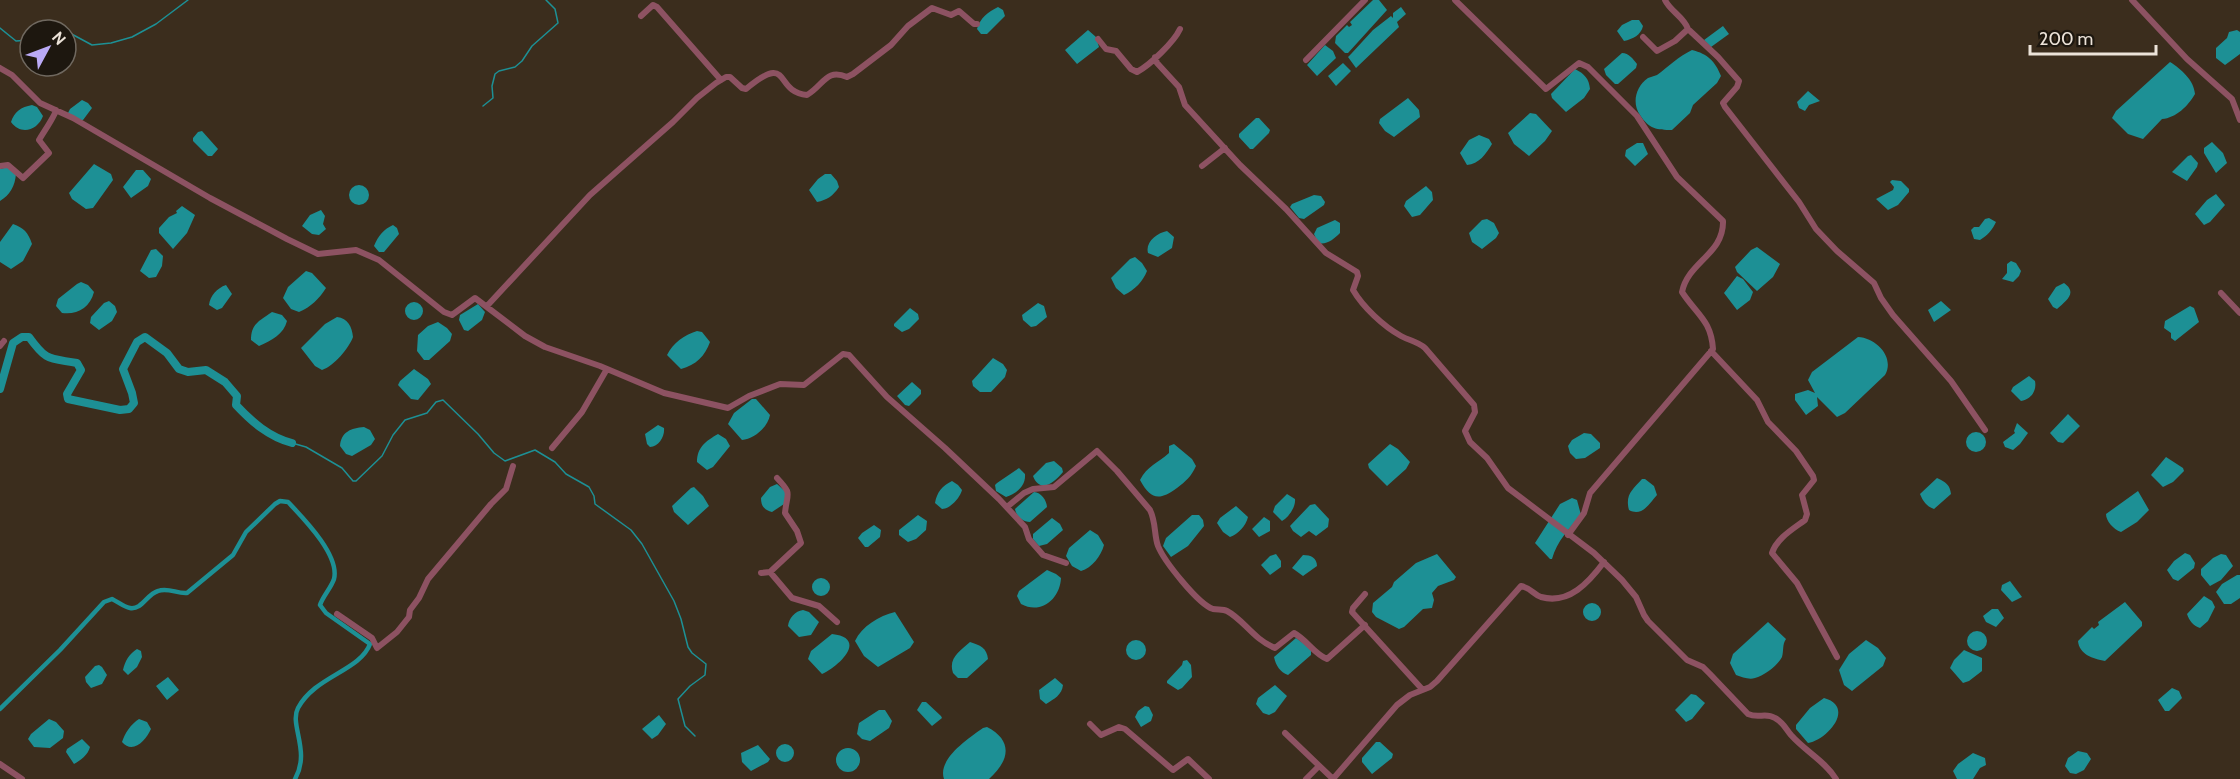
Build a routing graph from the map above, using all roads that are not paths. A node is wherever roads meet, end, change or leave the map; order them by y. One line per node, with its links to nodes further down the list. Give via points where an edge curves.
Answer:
1 (1365, 0): 12 (street)
2 (1455, 0): 23 (street, via 1546,89 1579,63 1588,67 1637,116 1677,177 1724,221 1717,244 1692,268 1682,292 1712,334)
3 (1665, 0): 8 (street)
4 (2132, 0): 16 (street, via 2187,59 2232,99)
5 (641, 16): 14 (street, via 653,5 657,7)
6 (977, 24): 14 (street, via 959,11 951,15 932,8 853,74 830,74 807,95 795,92 777,73 762,76 746,89 730,77)
7 (1180, 29): 11 (street)
8 (1688, 29): 9 (street, via 1657,51); 25 (street, via 1739,81 1723,103 1725,107 1816,229 1874,284 1893,315 1951,381)
9 (1643, 37)
10 (1098, 39): 11 (street, via 1134,71 1144,68)
11 (1155, 57): 17 (street, via 1179,87 1185,105)
12 (1306, 60)
13 (0, 68): 15 (street, via 40,103)
14 (720, 80): 21 (street, via 590,195)
15 (56, 110): 18 (street, via 39,140 49,153 33,171 23,178 9,165); 21 (street, via 318,254 356,250 379,260 444,312 452,315 475,298)
16 (2240, 120)
17 (1225, 148): 19 (street); 30 (street, via 1326,253 1357,272 1354,292 1377,317 1392,331 1419,342 1438,362 1474,405 1475,412 1465,432 1470,442 1508,488)
18 (0, 166)
19 (1202, 166)
20 (2221, 293): 22 (street)
21 (487, 306): 24 (street, via 525,336)
22 (2240, 312)
23 (1711, 351): 30 (street, via 1590,493 1584,513); 39 (street, via 1751,392 1768,422 1813,476 1802,495 1805,520 1787,533 1772,553 1797,583)
24 (607, 369): 26 (street, via 582,411); 29 (street, via 664,393 728,408 780,384 804,385 843,354 849,355 886,397)
25 (1985, 430)
26 (552, 448)
27 (513, 466): 36 (street, via 506,489 428,579 409,617 388,640 377,648 372,638)
28 (777, 478): 33 (street, via 790,495 785,513 801,543)
29 (1007, 507): 32 (street, via 1043,555); 38 (street, via 1033,489 1054,487 1097,451 1150,510 1158,547 1188,589 1212,609 1226,610 1275,648 1294,633 1303,637 1319,656 1327,658)
30 (1568, 535): 31 (street)
31 (1604, 562): 40 (street, via 1573,595 1540,597 1521,586 1457,661 1437,681); 49 (street, via 1636,597 1648,621 1687,660 1703,667 1748,714 1768,715 1785,726)
32 (1066, 563)
33 (770, 572): 34 (street); 37 (street, via 792,598 819,606)
34 (761, 573)
35 (1365, 594): 38 (street, via 1352,612)
36 (337, 614)
37 (837, 622)
38 (1365, 625): 40 (street)
39 (1837, 657)
40 (1422, 689): 48 (street, via 1397,705)
41 (1090, 724): 46 (street, via 1101,735 1119,727 1125,729 1173,770 1188,759)
42 (1285, 733): 44 (street)
43 (0, 764): 45 (street)
44 (1318, 766): 47 (street); 48 (street)
45 (22, 779)
46 (1209, 779)
47 (1306, 779)
48 (1333, 779)
49 (1836, 779)

